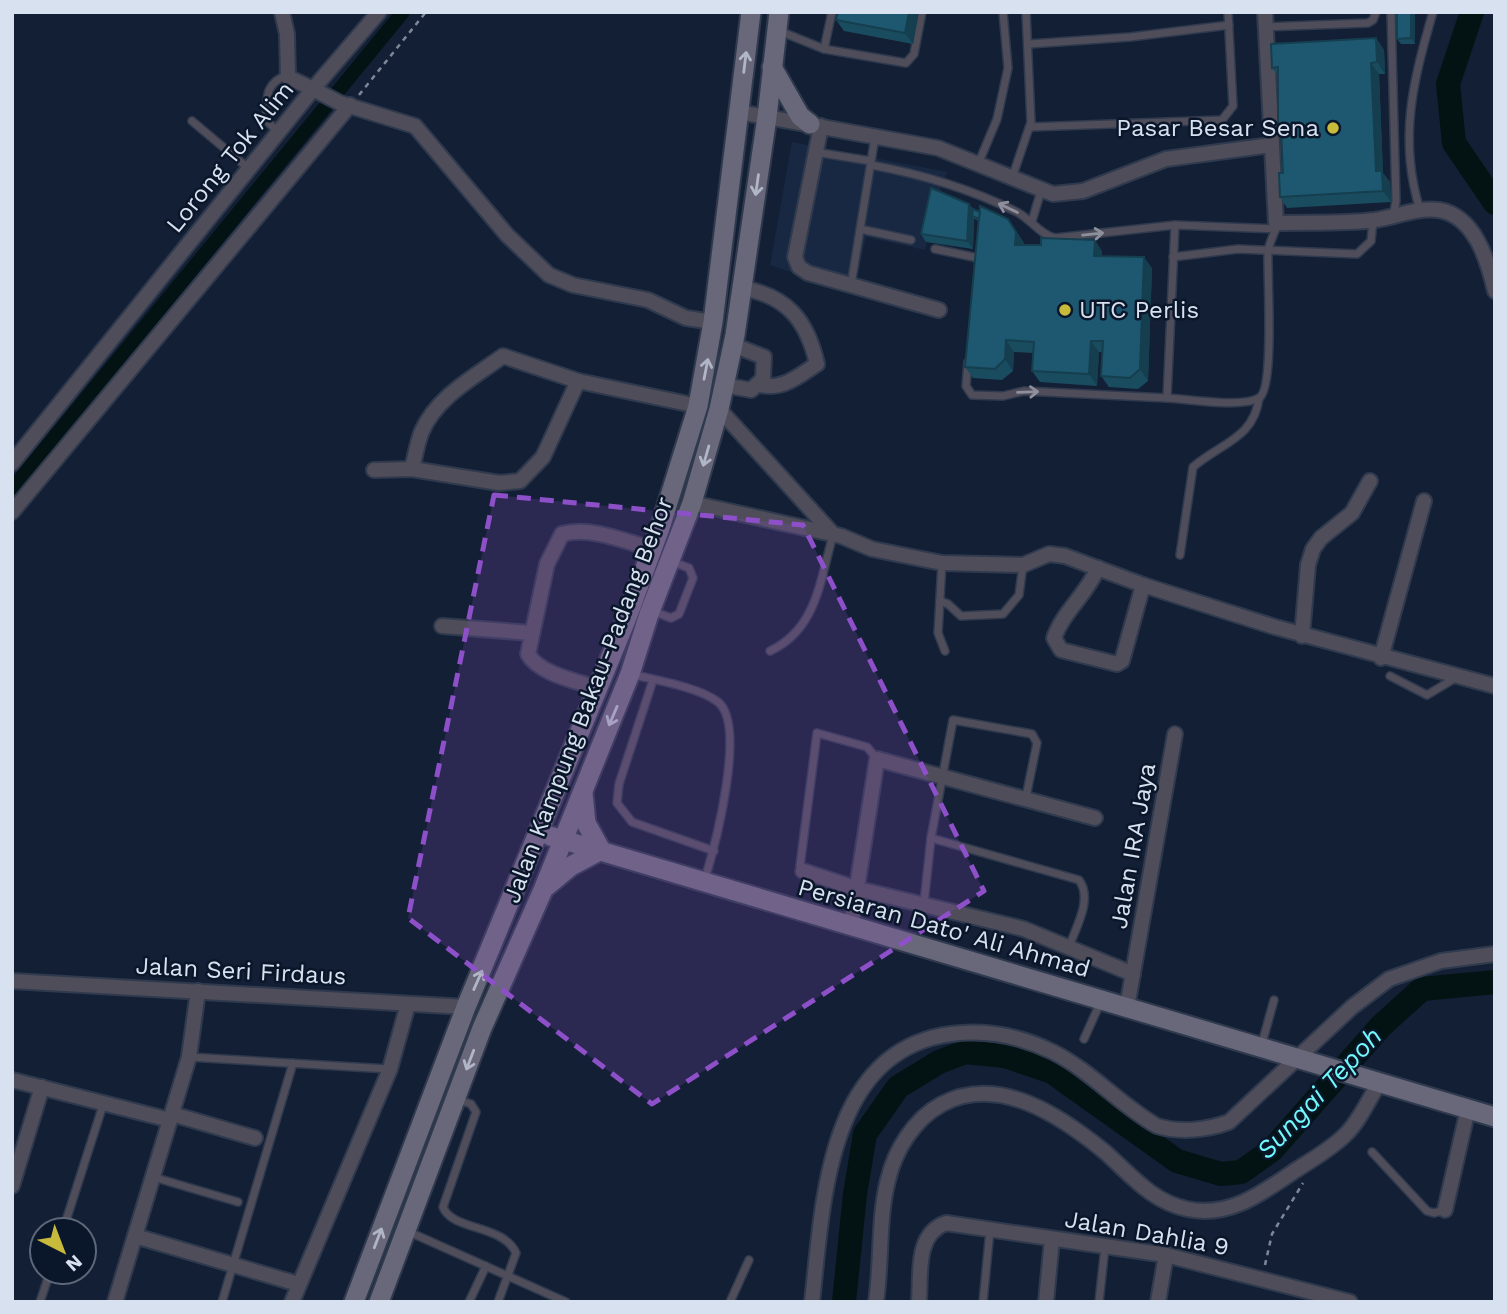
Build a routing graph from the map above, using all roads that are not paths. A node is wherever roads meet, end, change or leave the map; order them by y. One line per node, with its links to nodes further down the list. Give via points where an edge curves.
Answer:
1 (282, 12): 18 (street)
2 (379, 12): 19 (street)
3 (751, 12): 21 (street, Jalan Kampung Bakau-Padang Behor, one-way to 3)
4 (832, 12): 16 (lane)
5 (922, 12): 16 (lane, via 914,54 905,63)
6 (1003, 12): 30 (lane, via 1008,68 997,119)
7 (1027, 12): 15 (lane)
8 (1228, 12): 14 (lane)
9 (1376, 12): 12 (lane, via 1368,23)
10 (1391, 12): 34 (lane)
11 (1433, 12): 33 (lane, via 1411,93)
12 (1266, 20): 28 (street)
13 (777, 21): 16 (lane); 17 (street, Jalan Kampung Bakau-Padang Behor)
14 (1229, 25): 15 (lane); 25 (lane, via 1233,106 1222,120)
15 (1029, 44): 25 (lane)
16 (824, 49)
17 (772, 67): 22 (street, Jalan Kampung Bakau-Padang Behor); 24 (street, via 800,116)
18 (288, 74): 19 (street); 26 (lane, via 276,79 267,91 266,120)
19 (318, 91): 20 (street, Lorong Tok Alim); 26 (street, Lorong Tok Alim)
20 (345, 104): 57 (street, Lorong Tok Alim, via 415,126 507,235 549,275); 75 (street)
21 (739, 113): 22 (street); 57 (street, Jalan Kampung Bakau-Padang Behor)
22 (767, 117): 24 (street); 54 (street, Jalan Kampung Bakau-Padang Behor, one-way to 54)
23 (192, 121): 32 (lane)
24 (815, 125): 27 (street); 29 (street)
25 (1030, 127): 35 (lane)
26 (278, 132): 32 (street, Lorong Tok Alim)
27 (876, 136): 30 (street, via 939,148); 31 (lane)
28 (1272, 145): 36 (street, via 1166,159 1083,191); 44 (street)
29 (815, 152): 31 (lane); 53 (street, via 796,262 808,273)
30 (979, 162): 35 (street)
31 (871, 163): 37 (lane, via 922,174); 45 (lane)
32 (248, 168): 69 (street, Lorong Tok Alim)
33 (1411, 169): 34 (lane); 39 (lane)
34 (1395, 170): 40 (lane)
35 (1012, 178): 36 (street)
36 (1041, 191): 42 (lane)
37 (984, 197): 38 (lane); 42 (lane, one-way to 37)
38 (983, 206)
39 (1420, 211): 40 (street); 55 (street, via 1439,210 1466,226 1488,261)
40 (1393, 217): 41 (street)
41 (1373, 220): 44 (street); 49 (lane, via 1371,241 1357,254)
42 (1032, 221): 43 (lane, one-way to 43, via 1055,238)
43 (1175, 225): 44 (lane); 50 (lane)
44 (1276, 226): 49 (lane)
45 (860, 229): 46 (lane); 53 (lane)
46 (911, 240)
47 (979, 246): 51 (lane)
48 (935, 249): 51 (lane)
49 (1268, 250): 50 (lane); 66 (lane, via 1268,368)
50 (1173, 257): 65 (lane)
51 (978, 258): 52 (lane)
52 (977, 271)
53 (851, 285): 56 (street)
54 (742, 288): 58 (street, Jalan Kampung Bakau-Padang Behor); 62 (street, via 780,301 796,313 817,364 786,384)
55 (1495, 291)
56 (939, 310)
57 (713, 322): 67 (street, Jalan Kampung Bakau-Padang Behor, one-way to 57)
58 (733, 345): 62 (street, via 764,356 764,379); 63 (street, Jalan Kampung Bakau-Padang Behor)
59 (970, 347): 64 (lane, one-way to 64, via 966,386 972,395 1024,391)
60 (579, 382): 67 (street); 71 (street, via 543,457 520,481 499,483); 71 (street, via 503,356 434,411 421,433)
61 (1104, 382): 64 (lane)
62 (759, 384): 63 (street, via 751,390)
63 (724, 385): 68 (street, Jalan Kampung Bakau-Padang Behor)
64 (1102, 395): 65 (lane)
65 (1167, 398): 66 (lane, via 1244,402)
66 (1259, 398): 78 (lane, via 1248,429 1193,467)
67 (698, 406): 77 (street, Jalan Kampung Bakau-Padang Behor)
68 (719, 410): 74 (street, Jalan Kampung Bakau-Padang Behor, one-way to 74); 76 (street)
69 (12, 463)
70 (374, 470): 71 (street)
71 (412, 470)
72 (1370, 481): 88 (street, via 1352,513 1313,549)
73 (1424, 501): 91 (street)
74 (692, 503): 76 (street); 79 (street, Jalan Kampung Bakau-Padang Behor)
75 (12, 512)
76 (833, 534): 80 (street, via 873,549); 89 (lane, via 808,619 792,638)
77 (652, 549): 87 (street, via 618,538 572,531 562,534 547,564); 97 (street, Jalan Kampung Bakau-Padang Behor)
78 (1180, 555)
79 (669, 560): 85 (street, Jalan Kampung Bakau-Padang Behor); 85 (lane, via 692,573 688,590 676,618)
80 (942, 563): 81 (street); 84 (lane)
81 (1023, 565): 82 (street, via 1049,554); 84 (lane, via 1019,595 1003,614 967,617)
82 (1098, 568): 83 (street); 83 (street, via 1088,591 1060,621 1054,638 1061,650 1117,664 1122,661)
83 (1143, 585): 88 (street)
84 (940, 601): 90 (lane, via 938,633)
85 (650, 610): 92 (street, Jalan Kampung Bakau-Padang Behor)
86 (442, 626): 87 (street)
87 (531, 633): 97 (street, via 528,654 532,660)
88 (1302, 636): 91 (street)
89 (770, 651)
90 (945, 651)
91 (1381, 658): 94 (street)
92 (630, 674): 95 (lane); 101 (street, Jalan Kampung Bakau-Padang Behor, one-way to 101)
93 (1390, 676): 94 (lane, via 1427,695)
94 (1458, 676): 96 (street)
95 (653, 680): 108 (lane, via 705,694 728,716 725,790); 108 (lane, via 617,803 632,822)
96 (1495, 686)
97 (597, 688): 104 (street, Jalan Kampung Bakau-Padang Behor)
98 (1175, 734): 117 (street, Jalan IRA Jaya)
99 (877, 759): 100 (street); 109 (lane, via 867,747 817,733); 111 (street)
100 (943, 776): 102 (street); 102 (lane, via 953,720 1032,734 1037,743); 105 (lane)
101 (583, 788): 106 (street, Jalan Kampung Bakau-Padang Behor); 107 (street, via 586,823)
102 (1026, 797): 103 (street)
103 (1095, 818)
104 (539, 833): 106 (street, Persiaran Dato' Ali Ahmad); 123 (street, Jalan Kampung Bakau-Padang Behor, one-way to 104)
105 (931, 838): 113 (lane); 115 (lane, via 1079,880 1085,900)
106 (563, 839): 107 (street, Persiaran Dato' Ali Ahmad); 112 (street, Jalan Kampung Bakau-Padang Behor)
107 (601, 850): 110 (street, Persiaran Dato' Ali Ahmad); 112 (street, via 571,866)
108 (714, 851): 110 (lane)
109 (803, 871): 111 (street)
110 (704, 882): 114 (street, Persiaran Dato' Ali Ahmad)
111 (858, 888): 113 (street); 114 (street)
112 (543, 890): 134 (street, Jalan Kampung Bakau-Padang Behor, one-way to 134)
113 (923, 903): 115 (street, via 1024,929)
114 (851, 926): 120 (street, Persiaran Dato' Ali Ahmad)
115 (1069, 947): 117 (street)
116 (1495, 954): 128 (street, via 1441,961 1389,979 1352,1007)
117 (1133, 974): 124 (street, Jalan IRA Jaya)
118 (12, 981): 119 (street, Jalan Seri Firdaus)
119 (198, 992): 122 (street, Jalan Seri Firdaus); 127 (street)
120 (1101, 1000): 124 (street, Persiaran Dato' Ali Ahmad); 125 (lane)
121 (1274, 1000): 126 (lane)
122 (408, 1004): 123 (street, Jalan Seri Firdaus); 130 (street)
123 (467, 1007): 160 (street, Jalan Kampung Bakau-Padang Behor, one-way to 123)
124 (1127, 1007): 126 (street, Persiaran Dato' Ali Ahmad)
125 (1084, 1039)
126 (1260, 1048): 128 (street, Persiaran Dato' Ali Ahmad)
127 (189, 1058): 129 (lane); 137 (street)
128 (1305, 1061): 131 (street, Persiaran Dato' Ali Ahmad); 166 (street, via 1269,1081 1229,1122 1203,1129 1169,1130 1142,1118 1075,1065 1026,1041 979,1031 920,1042 877,1068 852,1104 831,1163)
129 (293, 1063): 130 (lane); 153 (lane)
130 (390, 1069): 156 (street)
131 (1371, 1078): 136 (street, Persiaran Dato' Ali Ahmad); 167 (street, via 1349,1131 1322,1154 1242,1204 1222,1210 1190,1210 1151,1193 1104,1151 1037,1106 1000,1094 956,1097 926,1114 895,1158 887,1181)
132 (12, 1080): 133 (street)
133 (42, 1087): 135 (street); 142 (street)
134 (456, 1098): 147 (street, Jalan Kampung Bakau-Padang Behor); 155 (lane, via 471,1104 476,1112 443,1207 452,1218 512,1244 516,1253)
135 (104, 1102): 137 (street); 145 (lane)
136 (1468, 1110): 138 (street, Persiaran Dato' Ali Ahmad); 144 (street)
137 (171, 1117): 139 (street); 141 (street)
138 (1495, 1117)
139 (255, 1138)
140 (1372, 1152): 144 (lane, via 1427,1210)
141 (153, 1177): 143 (lane); 148 (street)
142 (12, 1186)
143 (239, 1202)
144 (1445, 1210)
145 (68, 1216)
146 (990, 1229): 149 (street, Jalan Dahlia 9); 168 (street, Jalan Dahlia 9, via 946,1223 934,1227 925,1239); 169 (lane)
147 (406, 1230): 154 (lane); 161 (street, Jalan Kampung Bakau-Padang Behor)
148 (135, 1236): 153 (street); 157 (street)
149 (1052, 1239): 150 (street, Jalan Dahlia 9); 170 (street)
150 (1105, 1246): 151 (street, Jalan Dahlia 9); 171 (lane)
151 (1166, 1255): 172 (street); 173 (street, Jalan Dahlia 9)
152 (749, 1260): 165 (lane)
153 (232, 1263): 156 (street); 158 (lane)
154 (486, 1266): 155 (lane); 162 (lane)
155 (509, 1276): 163 (lane); 164 (lane)
156 (298, 1284): 159 (street)
157 (117, 1301)
158 (222, 1302)
159 (292, 1302)
160 (354, 1302)
161 (379, 1302)
162 (469, 1302)
163 (498, 1302)
164 (566, 1302)
165 (730, 1302)
166 (812, 1302)
167 (876, 1302)
168 (919, 1302)
169 (983, 1302)
170 (1046, 1302)
171 (1099, 1302)
172 (1158, 1302)
173 (1350, 1302)

